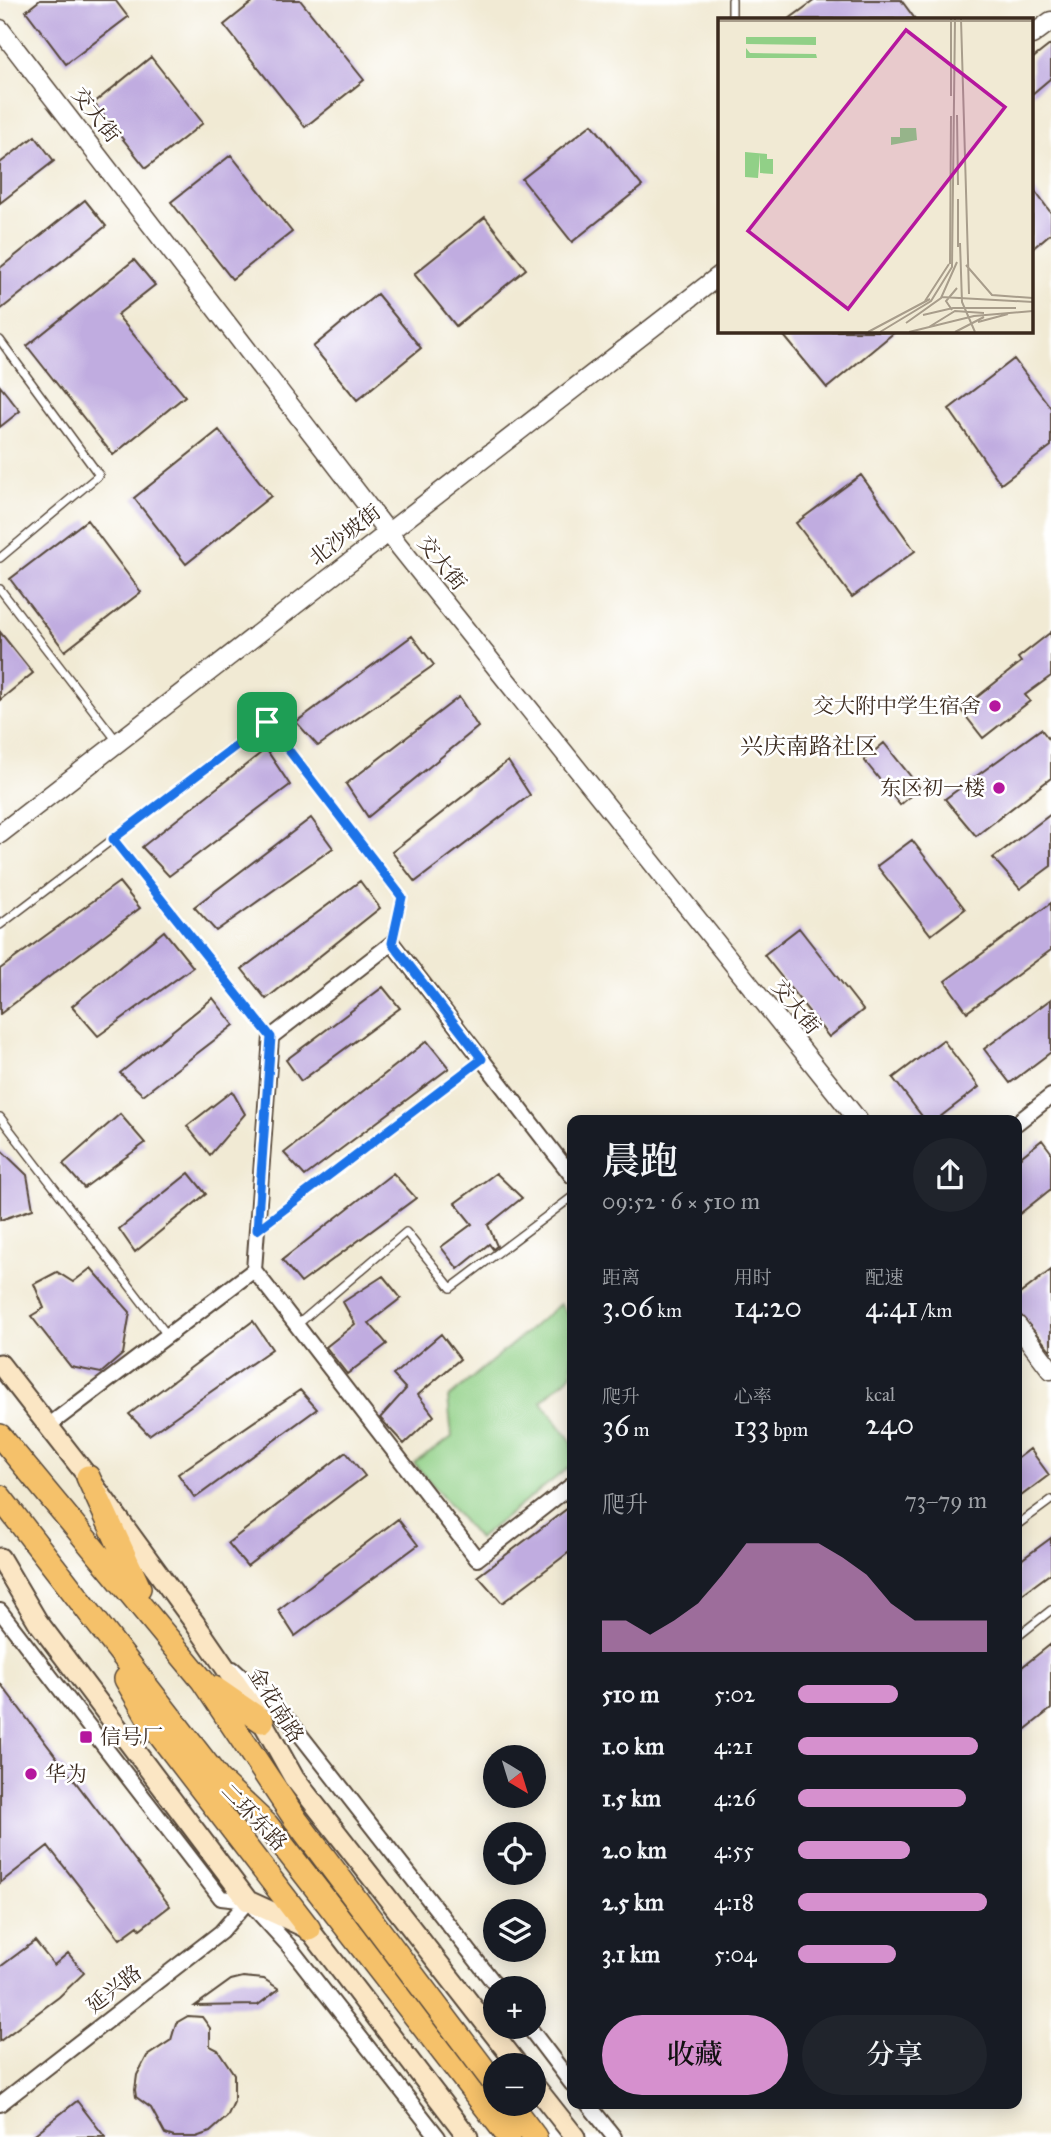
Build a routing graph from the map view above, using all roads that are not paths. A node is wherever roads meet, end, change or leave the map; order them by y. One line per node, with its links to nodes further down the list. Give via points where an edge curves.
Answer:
1 (733, 0): 2 (lane)
2 (732, 18)
3 (1051, 21): 5 (street)
4 (0, 29): 8 (street, 交大街)
5 (1034, 34)
6 (718, 277): 8 (street, 北沙坡街)
7 (0, 340): 9 (lane, via 99,475)
8 (387, 531): 11 (street, 北沙坡街); 19 (street, 交大街)
9 (0, 558)
10 (0, 589): 11 (lane)
11 (118, 742): 12 (street, 北沙坡街)
12 (0, 834)
13 (113, 839): 14 (lane); 15 (lane, via 267,722 402,897); 16 (lane)
14 (0, 925)
15 (392, 943): 16 (street); 17 (street)
16 (271, 1037): 24 (street)
17 (482, 1059): 22 (street); 24 (lane)
18 (1051, 1096): 21 (street)
19 (854, 1115)
20 (0, 1118): 28 (lane)
21 (1022, 1119)
22 (567, 1170)
23 (567, 1201): 26 (lane, via 451,1288 407,1232)
24 (257, 1230): 25 (street)
25 (254, 1270): 26 (street); 28 (street)
26 (297, 1325): 34 (street, via 477,1559)
27 (1022, 1332): 30 (street)
28 (168, 1337): 31 (street)
29 (0, 1364): 31 (main road, 金花南路)
30 (1051, 1370)
31 (48, 1426): 33 (main road, 金花南路)
32 (0, 1436): 42 (highway, 二环东路)
33 (88, 1478): 42 (highway); 44 (main road, 金花南路)
34 (567, 1489)
35 (0, 1497): 39 (highway, 二环东路)
36 (1051, 1500): 37 (lane)
37 (1022, 1521)
38 (0, 1558): 47 (main road, via 38,1622)
39 (74, 1592): 48 (highway, via 153,1726); 60 (highway, 二环东路, via 219,1780 267,1825)
40 (1051, 1610): 43 (lane)
41 (0, 1611): 47 (street, via 221,1898)
42 (152, 1617): 45 (highway, 二环东路)
43 (1022, 1633)
44 (212, 1649): 46 (main road, 金花南路); 49 (street, via 291,1723)
45 (203, 1681): 46 (highway); 52 (highway, 二环东路, bridge, via 296,1820)
46 (262, 1721): 51 (main road, 金花南路, via 294,1779)
47 (248, 1901): 48 (main road); 55 (street, 延兴路, via 221,1932); 58 (street, via 288,1945)
48 (309, 1930): 59 (main road)
49 (489, 1976)
50 (538, 2039): 53 (street)
51 (509, 2053)
52 (483, 2068)
53 (567, 2077)
54 (546, 2100): 62 (main road)
55 (0, 2104)
56 (592, 2109): 63 (street)
57 (519, 2116): 61 (highway)
58 (438, 2137)
59 (468, 2137)
60 (509, 2137)
61 (535, 2137)
62 (575, 2137)
63 (614, 2137)

